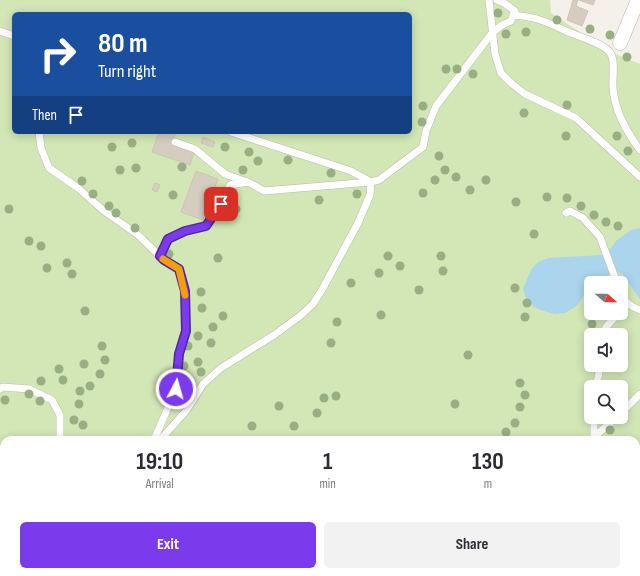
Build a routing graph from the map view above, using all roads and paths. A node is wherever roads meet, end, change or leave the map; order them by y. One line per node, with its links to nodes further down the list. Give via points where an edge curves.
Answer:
1 (489, 0): 7 (lane)
2 (497, 0): 3 (lane)
3 (505, 1): 5 (lane, via 515,11)
4 (638, 2): 9 (street)
5 (513, 15): 7 (lane, via 511,21); 10 (lane, via 540,20 592,40 610,52)
6 (0, 30): 8 (lane)
7 (492, 33): 15 (lane, via 501,73 511,83 525,94 576,118); 17 (lane, via 436,106 423,147 379,180)
8 (12, 35)
9 (620, 43): 10 (lane)
10 (613, 60): 14 (lane, via 612,86 618,115)
11 (39, 134): 19 (lane, via 41,148 49,168 138,235)
12 (237, 134): 17 (lane, via 351,171)
13 (175, 142): 16 (lane, via 196,149 226,174)
14 (640, 150)
15 (640, 177)
16 (248, 182): 17 (lane, via 264,191); 19 (lane, via 230,185 206,226 185,231 168,239)
17 (371, 182): 32 (lane, via 370,195 358,223 313,304 274,335 221,368 203,384 186,411)
18 (566, 213): 20 (lane, via 570,211 583,218 600,237)
19 (160, 256): 31 (lane, via 179,269 185,291 186,331 179,354 176,389)
20 (613, 276)
21 (628, 304): 22 (lane)
22 (640, 310)
23 (613, 320): 24 (lane)
24 (606, 328)
25 (0, 389): 30 (lane, via 29,388 52,400 60,415)
26 (640, 394): 27 (lane)
27 (628, 406)
28 (594, 424): 33 (lane)
29 (609, 424): 34 (lane)
30 (60, 436)
31 (156, 436)
32 (164, 436)
33 (594, 436)
34 (596, 436)

